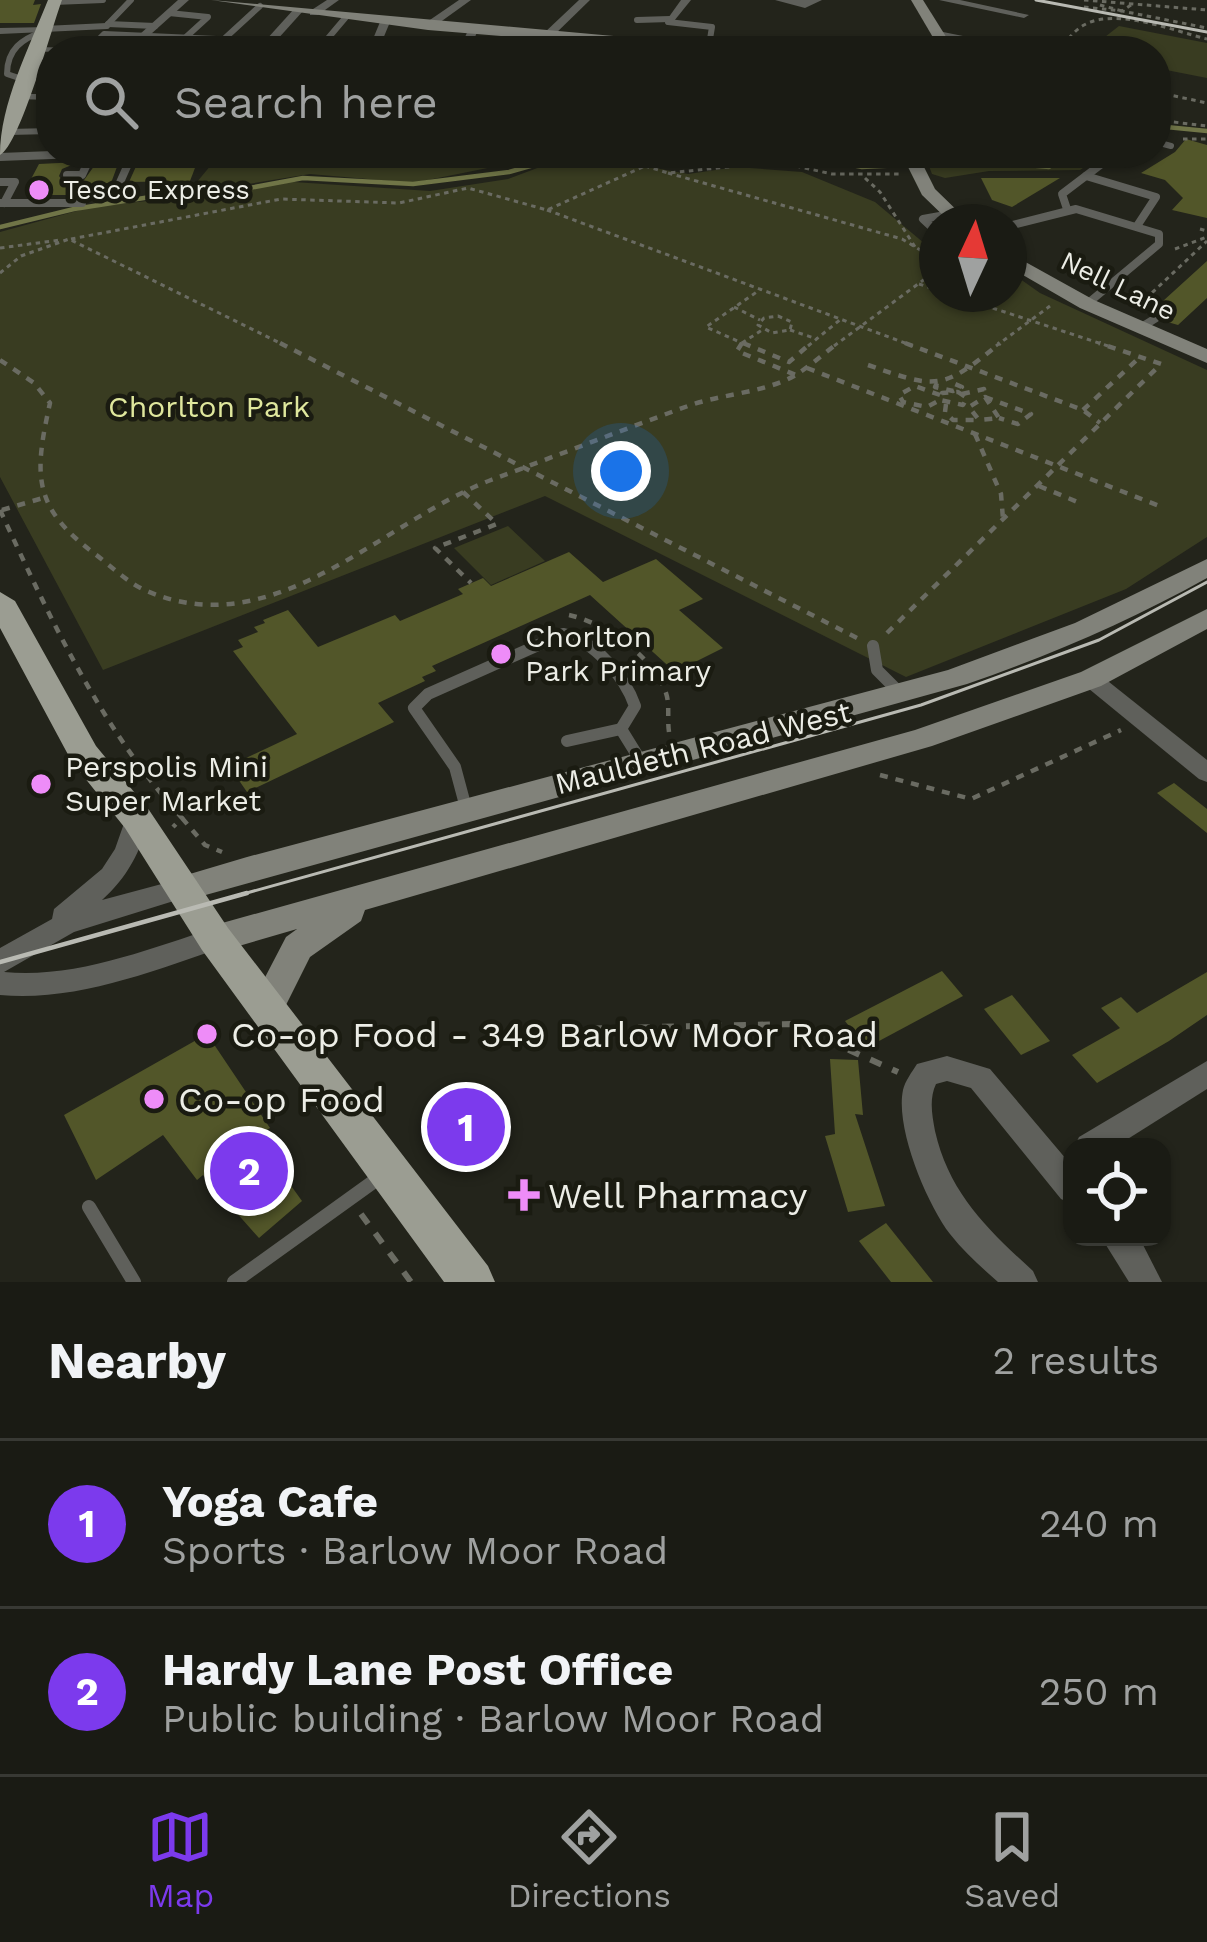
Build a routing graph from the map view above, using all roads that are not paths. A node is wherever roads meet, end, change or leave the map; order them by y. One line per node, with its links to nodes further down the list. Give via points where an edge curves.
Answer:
1 (103, 0): 12 (lane)
2 (131, 0): 26 (lane)
3 (184, 0): 16 (street)
4 (217, 0): 14 (street)
5 (334, 0): 15 (street)
6 (466, 0): 25 (street)
7 (585, 0): 41 (street)
8 (686, 0): 20 (street)
9 (780, 0): 13 (street)
10 (917, 0): 30 (street)
11 (944, 0): 18 (street)
12 (55, 1): 27 (main road)
13 (811, 3): 21 (street)
14 (260, 5): 15 (street); 36 (lane)
15 (306, 12): 19 (street); 37 (street)
16 (169, 14): 24 (street); 35 (lane, via 208,16)
17 (693, 14): 20 (street)
18 (1024, 15)
19 (346, 17): 23 (street); 38 (lane)
20 (671, 18): 22 (lane); 42 (lane, via 712,27)
21 (780, 18)
22 (637, 20)
23 (385, 22): 25 (street); 39 (street)
24 (155, 26): 26 (lane); 31 (street)
25 (428, 26): 28 (street)
26 (106, 28): 27 (lane); 31 (lane); 33 (lane)
27 (44, 30): 29 (street); 32 (main road); 46 (lane, via 18,41 10,56 7,74)
28 (472, 30): 40 (street); 41 (street)
29 (0, 32)
30 (938, 34): 43 (street)
31 (144, 35): 34 (lane)
32 (42, 36)
33 (98, 36)
34 (158, 36)
35 (188, 36)
36 (227, 36)
37 (278, 36)
38 (329, 36)
39 (379, 36)
40 (469, 36)
41 (547, 36)
42 (711, 36)
43 (948, 36)
44 (36, 53): 46 (main road)
45 (0, 87): 46 (street)
46 (22, 88): 47 (street); 49 (main road)
47 (36, 92)
48 (36, 135): 49 (lane)
49 (3, 146): 50 (lane)
50 (36, 148)
51 (85, 168): 55 (lane)
52 (127, 168): 58 (lane)
53 (916, 168): 61 (street)
54 (1096, 168): 56 (lane)
55 (67, 176)
56 (1086, 176): 62 (lane, via 1062,194); 64 (lane, via 1156,196)
57 (3, 179): 59 (lane, via 15,182)
58 (117, 190)
59 (2, 203): 60 (lane)
60 (82, 203)
61 (945, 204)
62 (1067, 208): 63 (lane); 64 (lane)
63 (1027, 220)
64 (1137, 226): 66 (lane, via 1160,234 1160,244)
65 (1027, 270): 66 (street, Nell Lane)
66 (1079, 300): 67 (street, Nell Lane, via 1148,323)
67 (1207, 357)
68 (1207, 567): 73 (street, Mauldeth Road West, via 1104,625)
69 (0, 601): 79 (main road, via 84,754)
70 (1207, 618): 72 (street, Mauldeth Road West)
71 (873, 646): 73 (lane, via 878,670)
72 (1090, 679): 77 (street); 81 (street, Mauldeth Road West, via 922,739)
73 (904, 697): 76 (street, Mauldeth Road West)
74 (621, 728): 75 (lane); 76 (lane); 78 (lane, via 635,706 631,688 573,634 553,635 428,694 415,715 455,766)
75 (567, 741)
76 (642, 763): 78 (street, Mauldeth Road West)
77 (1207, 773)
78 (466, 808): 80 (street, Mauldeth Road West)
79 (146, 833): 80 (main road); 82 (street, via 106,886)
80 (184, 888): 82 (street); 83 (main road)
81 (368, 899): 83 (street, Mauldeth Road West); 86 (street, via 298,947)
82 (32, 937): 84 (street)
83 (215, 938): 85 (street, via 65,979 21,988); 86 (main road)
84 (0, 962)
85 (0, 983)
86 (267, 1008): 90 (main road)
87 (1207, 1074): 88 (street)
88 (1104, 1138)
89 (1063, 1169): 96 (street, via 980,1078 937,1069 920,1082 919,1137 935,1176 957,1218)
90 (388, 1171): 94 (lane); 95 (main road)
91 (89, 1207): 93 (lane)
92 (1125, 1246): 97 (street)
93 (134, 1282)
94 (234, 1282)
95 (472, 1282)
96 (1022, 1282)
97 (1145, 1282)

